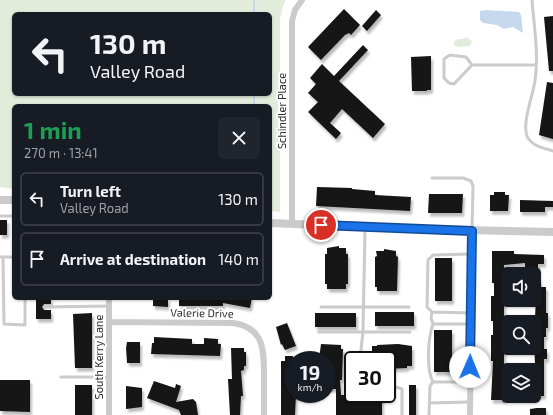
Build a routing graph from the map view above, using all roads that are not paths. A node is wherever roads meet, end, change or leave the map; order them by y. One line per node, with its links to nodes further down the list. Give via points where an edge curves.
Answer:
1 (302, 0): 12 (street, Schindler Place, via 295,10 292,21)
2 (532, 0): 4 (lane)
3 (472, 65): 3 (lane, via 466,57 450,55 444,59 444,78 454,84); 4 (lane)
4 (536, 65): 5 (lane, via 526,127 527,136 533,143)
5 (553, 151)
6 (432, 178): 14 (lane, via 463,178 471,181)
7 (0, 200): 8 (street)
8 (12, 200)
9 (0, 216): 10 (lane)
10 (12, 216)
11 (272, 223): 12 (street)
12 (292, 224): 13 (street)
13 (365, 227): 14 (street); 23 (lane)
14 (472, 231): 15 (street); 16 (street)
15 (553, 232)
16 (471, 254): 26 (lane, via 433,255 428,260 427,307); 27 (street)
17 (2, 257): 18 (lane)
18 (2, 281): 19 (lane, via 4,324 25,325)
19 (25, 300)
20 (109, 300): 21 (street, South Kerry Lane)
21 (109, 306): 22 (lane); 28 (street, South Kerry Lane)
22 (44, 307)
23 (364, 307): 24 (lane); 25 (lane); 31 (lane)
24 (409, 307)
25 (321, 308)
26 (432, 312): 27 (lane); 29 (lane)
27 (471, 313): 30 (street)
28 (109, 322): 36 (street, South Kerry Lane); 43 (street, Valerie Drive, via 233,323 250,329 259,338 263,349)
29 (433, 324): 30 (lane); 37 (lane, via 429,334 430,375)
30 (471, 324): 38 (street)
31 (363, 331): 32 (lane); 33 (lane); 34 (lane)
32 (319, 332)
33 (410, 332)
34 (361, 351)
35 (61, 377): 36 (lane)
36 (110, 377): 42 (street, South Kerry Lane)
37 (433, 382): 38 (lane); 41 (lane, via 430,386)
38 (470, 382): 40 (street)
39 (396, 387): 44 (lane, via 402,389)
40 (470, 402): 41 (lane); 46 (street)
41 (429, 403): 45 (lane)
42 (109, 415)
43 (264, 415)
44 (402, 415)
45 (429, 415)
46 (470, 415)

